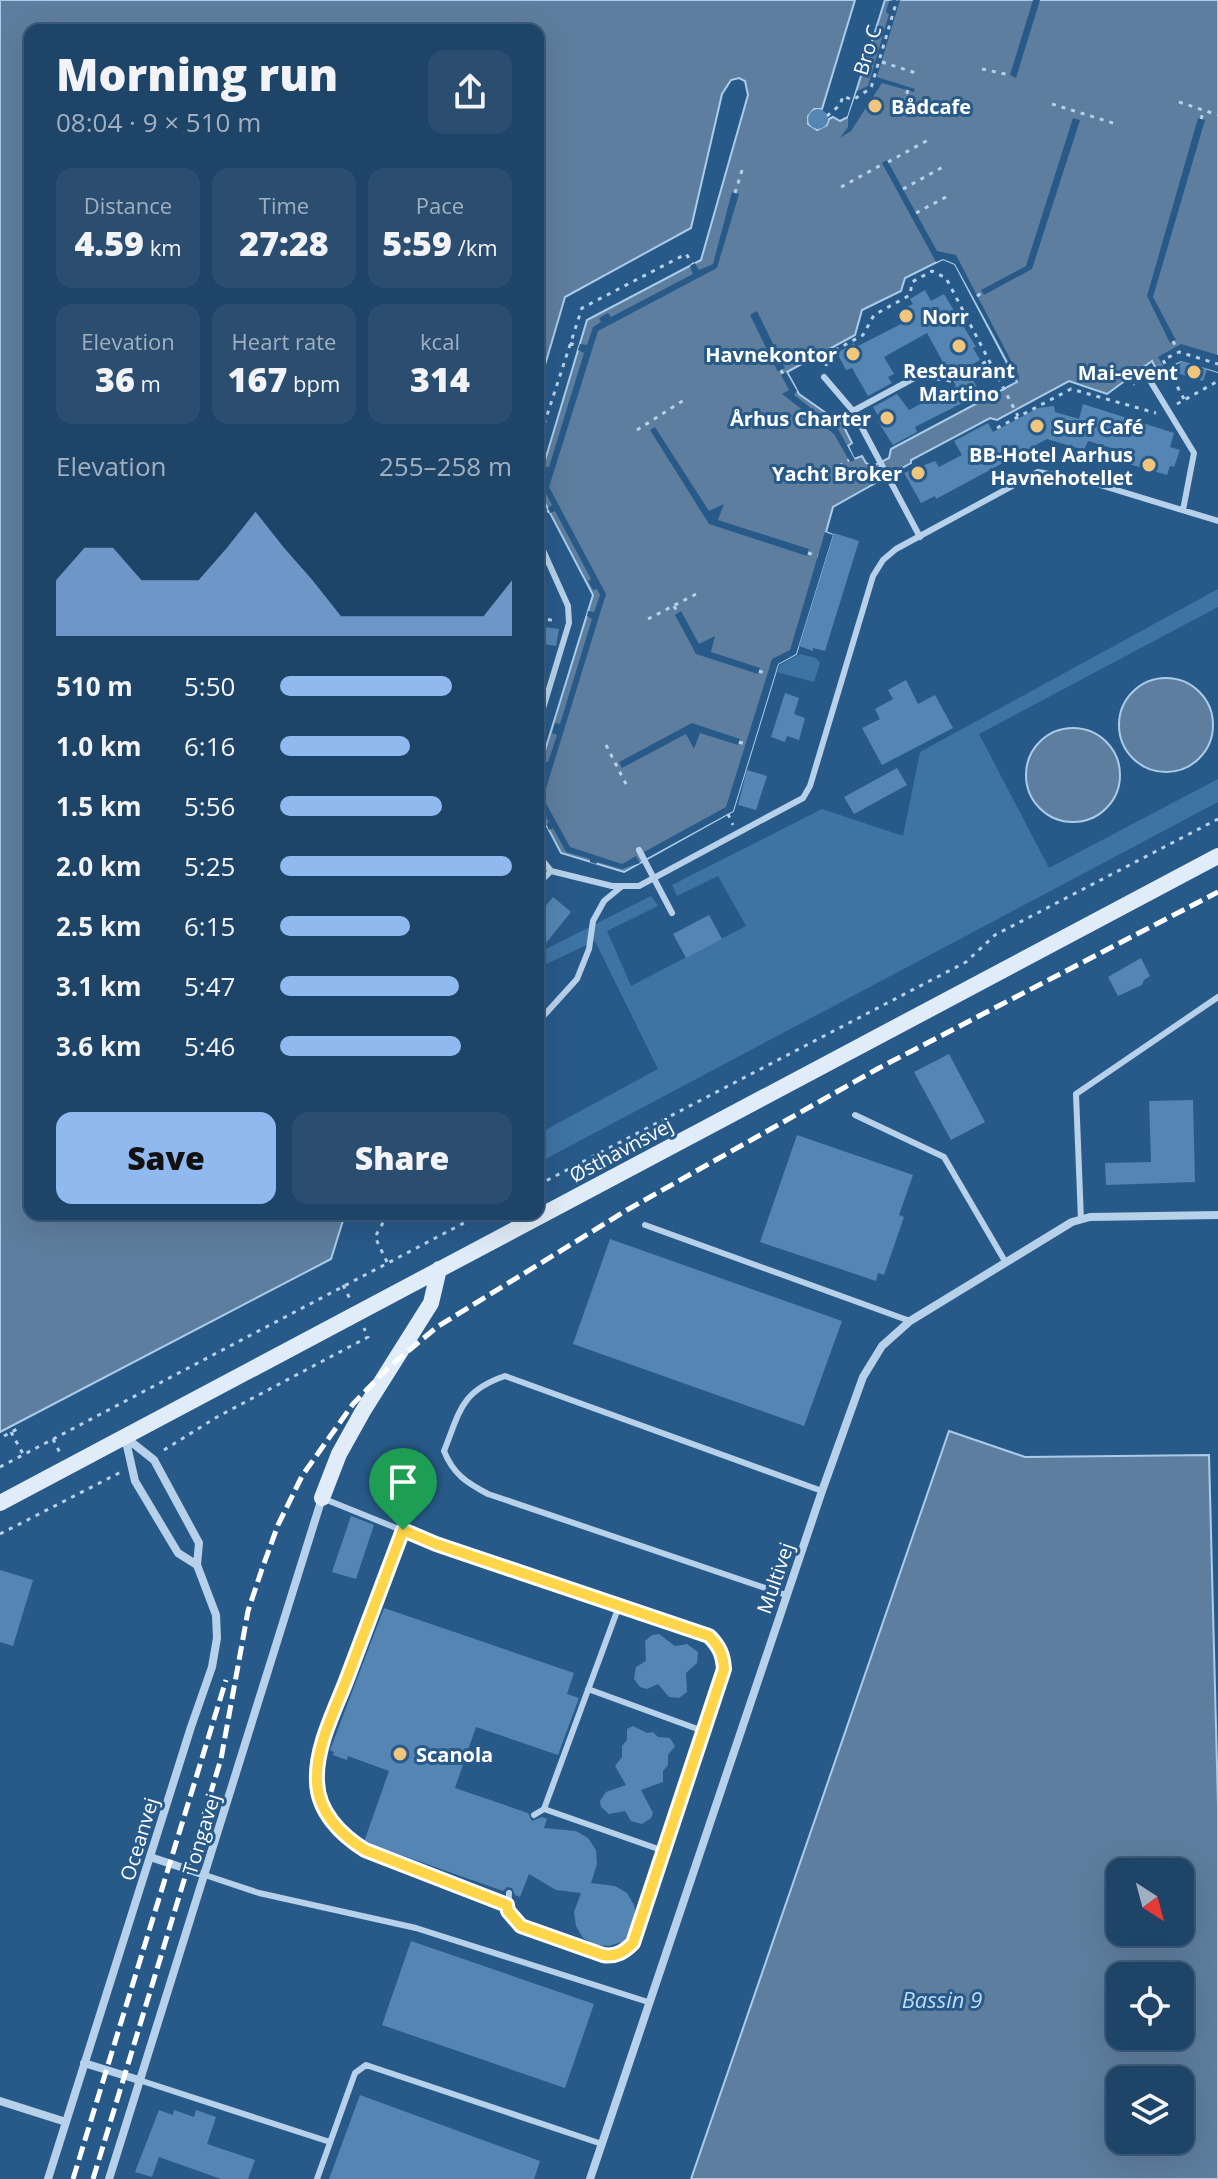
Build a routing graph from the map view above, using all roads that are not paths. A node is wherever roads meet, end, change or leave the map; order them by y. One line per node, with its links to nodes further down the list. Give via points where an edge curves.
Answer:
1 (1143, 369): 5 (lane, via 1194,453)
2 (918, 376): 4 (lane)
3 (824, 377): 4 (lane)
4 (853, 411): 7 (lane)
5 (1183, 510): 6 (lane); 7 (lane, via 1038,472)
6 (1218, 521)
7 (920, 537): 15 (lane, via 889,555 873,576 803,798)
8 (544, 552): 9 (lane, via 568,606 569,623)
9 (544, 705)
10 (639, 850): 15 (lane)
11 (1218, 856): 21 (street, Østhavnsvej)
12 (544, 862): 13 (lane)
13 (551, 871): 14 (lane); 16 (lane)
14 (544, 878)
15 (655, 879): 16 (lane); 17 (lane)
16 (621, 887): 19 (lane, via 604,901 593,921 577,979)
17 (672, 913)
18 (1218, 997): 24 (lane, via 1076,1094)
19 (544, 1015)
20 (855, 1115): 26 (lane, via 944,1157)
21 (544, 1213)
22 (1218, 1215): 24 (street, Multivej)
23 (531, 1220): 27 (street, Østhavnsvej)
24 (1081, 1220): 26 (street, Multivej)
25 (645, 1225): 28 (lane)
26 (1006, 1263): 28 (street, Multivej)
27 (439, 1269): 29 (street, Østhavnsvej); 31 (street, via 431,1303 363,1411)
28 (910, 1321): 30 (street, Multivej, via 882,1346 863,1377)
29 (125, 1436): 32 (street, Østhavnsvej); 34 (street, Oceanvej, via 135,1481 178,1553); 34 (street, Oceanvej, via 150,1457 199,1543)
30 (822, 1491): 35 (street, Multivej); 35 (lane, via 505,1376 484,1383 466,1399 444,1451 466,1483 488,1494)
31 (322, 1498): 33 (lane); 43 (street, Tongavej)
32 (0, 1503)
33 (403, 1530): 36 (lane); 45 (lane, via 325,1737 316,1781 319,1799 336,1827 365,1850)
34 (197, 1565): 42 (street, Oceanvej, via 216,1615 217,1638)
35 (786, 1595): 46 (street, Multivej)
36 (619, 1606): 37 (lane); 38 (lane, via 709,1636 718,1645 724,1669)
37 (588, 1689): 38 (lane); 39 (lane)
38 (703, 1731): 41 (lane)
39 (544, 1809): 40 (lane); 41 (lane)
40 (534, 1815)
41 (664, 1851): 45 (lane, via 633,1943 612,1957 521,1926)
42 (150, 1857): 43 (street); 47 (street, Oceanvej)
43 (205, 1875): 46 (lane, via 259,1893 416,1928); 48 (street, Tongavej)
44 (509, 1893): 45 (lane)
45 (507, 1905)
46 (648, 2002): 52 (street, Multivej)
47 (84, 2063): 48 (street); 50 (street, Oceanvej)
48 (139, 2080): 51 (lane); 54 (street, Tongavej)
49 (0, 2101): 50 (street)
50 (66, 2122): 53 (street, Oceanvej)
51 (330, 2142): 52 (lane, via 355,2073 366,2065); 55 (lane)
52 (602, 2144): 56 (street, Multivej)
53 (48, 2179)
54 (109, 2179)
55 (317, 2179)
56 (590, 2179)

